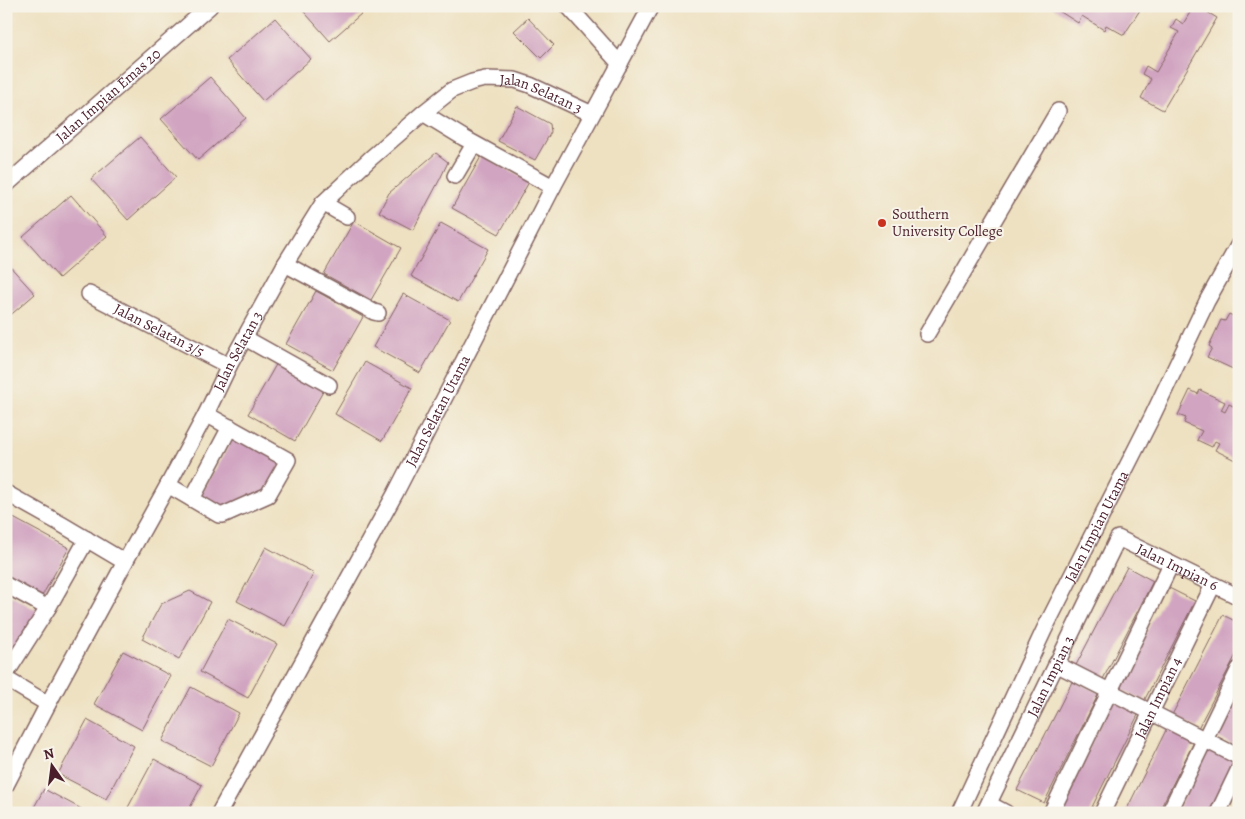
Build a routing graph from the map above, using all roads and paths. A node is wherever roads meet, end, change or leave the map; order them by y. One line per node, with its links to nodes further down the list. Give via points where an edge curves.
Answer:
1 (210, 6): 11 (street, Jalan Impian Emas 20)
2 (568, 6): 5 (street)
3 (634, 6): 4 (street)
4 (649, 11): 5 (street, Jalan Selatan Utama)
5 (620, 64): 8 (street, Jalan Selatan Utama)
6 (1058, 111): 19 (street)
7 (423, 114): 8 (street, Jalan Selatan 3, via 452,90 491,79 516,80); 9 (street); 13 (street, Jalan Selatan 3)
8 (592, 114): 12 (street, Jalan Selatan Utama)
9 (474, 144): 10 (street); 12 (street)
10 (455, 176)
11 (6, 185)
12 (553, 187): 48 (street, Jalan Selatan Utama, via 395,494)
13 (323, 203): 14 (street); 16 (street, Jalan Selatan 3)
14 (347, 218)
15 (1239, 244): 49 (street, Jalan Impian Utama, via 1207,301 1160,402 1044,630)
16 (285, 264): 18 (street); 20 (street, Jalan Selatan 3)
17 (89, 294): 21 (street, Jalan Selatan 3/5)
18 (378, 312)
19 (928, 334)
20 (245, 338): 21 (street, Jalan Selatan 3); 22 (street)
21 (229, 366): 23 (street, Jalan Selatan 3)
22 (329, 386)
23 (206, 414): 24 (street); 25 (street, Jalan Selatan 3)
24 (230, 427): 27 (street); 27 (street, via 288,460 268,495 223,515)
25 (168, 486): 27 (street); 30 (street, Jalan Selatan 3)
26 (6, 493): 29 (street)
27 (192, 499)
28 (1118, 538): 31 (street, Jalan Impian 6); 36 (street, Jalan Impian 3)
29 (87, 539): 30 (street); 35 (street)
30 (125, 562): 41 (street, Jalan Selatan 3)
31 (1172, 564): 32 (street, Jalan Impian 6); 40 (street)
32 (1213, 584): 34 (street, Jalan Impian 6); 42 (street, Jalan Impian 4)
33 (6, 585): 35 (street)
34 (1239, 597)
35 (48, 608): 38 (street)
36 (1056, 664): 40 (street); 47 (street, Jalan Impian 3)
37 (1239, 669): 43 (street)
38 (6, 674)
39 (6, 680): 41 (street)
40 (1110, 691): 42 (street); 51 (street)
41 (48, 704): 46 (street, Jalan Selatan 3, via 19,774)
42 (1151, 712): 43 (street); 52 (street, Jalan Impian 4)
43 (1205, 739): 44 (street); 53 (street)
44 (1239, 756)
45 (1239, 769): 54 (street)
46 (6, 785)
47 (986, 808): 50 (street)
48 (219, 813)
49 (959, 813)
50 (1006, 813)
51 (1051, 813)
52 (1102, 813)
53 (1169, 813)
54 (1218, 813)

